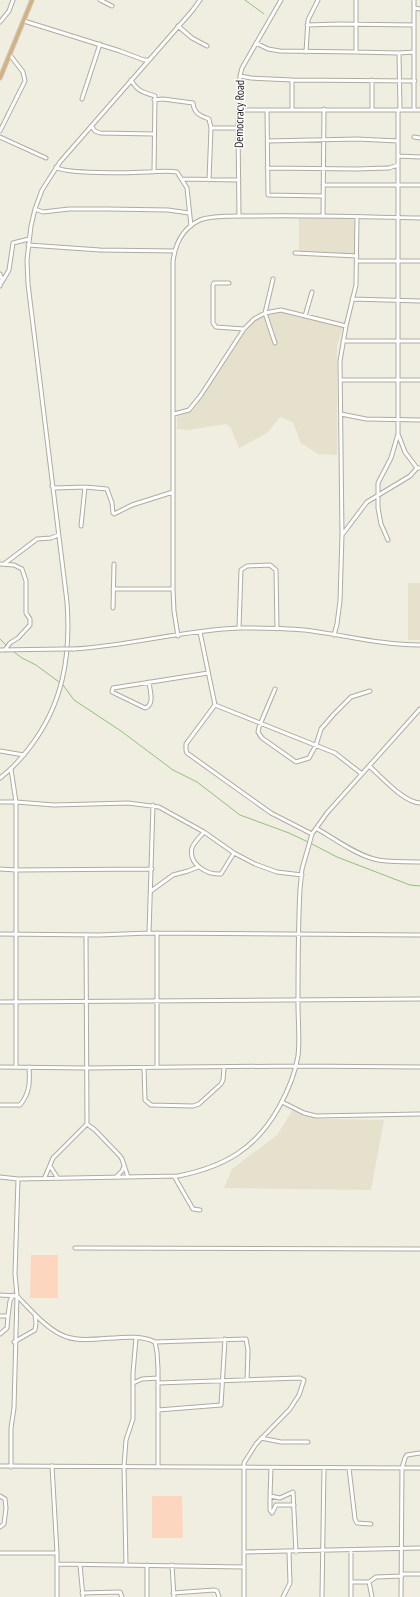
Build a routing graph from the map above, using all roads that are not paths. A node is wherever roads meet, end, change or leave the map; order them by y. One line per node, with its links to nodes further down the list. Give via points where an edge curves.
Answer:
1 (13, 0): 13 (street, via 9,11)
2 (32, 0): 12 (main road)
3 (100, 0): 9 (street)
4 (200, 0): 17 (street)
5 (281, 0): 18 (street, Democracy Road)
6 (318, 0): 15 (street, via 309,15)
7 (356, 0): 14 (street)
8 (414, 0): 10 (street)
9 (112, 6)
10 (414, 8): 11 (street); 16 (street)
11 (420, 9)
12 (24, 21): 19 (street); 27 (main road)
13 (0, 22)
14 (356, 24): 15 (street); 16 (street); 24 (street)
15 (308, 25): 23 (street)
16 (414, 25): 22 (street)
17 (178, 26): 20 (street); 28 (street)
18 (256, 43): 23 (street, via 280,51); 29 (street, Democracy Road)
19 (100, 44): 28 (street); 36 (street)
20 (207, 46)
21 (420, 46): 22 (street)
22 (415, 47): 25 (street)
23 (306, 52): 24 (street)
24 (356, 52): 26 (street)
25 (414, 52): 26 (street); 35 (street)
26 (399, 53): 34 (street)
27 (10, 55): 30 (main road); 49 (street, via 23,72 25,81)
28 (149, 60): 31 (street)
29 (240, 76): 32 (street); 41 (street, Democracy Road)
30 (0, 78)
31 (131, 80): 37 (street, via 143,93 156,96); 46 (street)
32 (292, 80): 33 (street); 43 (street)
33 (372, 80): 34 (street); 39 (street)
34 (399, 80): 35 (street); 44 (street)
35 (415, 81): 40 (street)
36 (82, 99)
37 (154, 100): 47 (street, via 193,103 197,113 210,119); 50 (street)
38 (324, 109): 39 (street); 43 (street); 55 (street)
39 (372, 109): 44 (street)
40 (414, 109): 44 (street); 45 (street)
41 (239, 110): 42 (street); 48 (street, Democracy Road)
42 (267, 110): 43 (street); 54 (street)
43 (292, 110)
44 (399, 110): 56 (street)
45 (420, 110)
46 (91, 126): 50 (street, via 100,133); 61 (street)
47 (211, 128): 48 (street); 66 (street)
48 (238, 128): 67 (street, Democracy Road)
49 (0, 131)
50 (154, 134): 64 (street)
51 (0, 137): 59 (street)
52 (414, 137): 53 (street)
53 (420, 138)
54 (268, 141): 55 (street); 62 (street)
55 (324, 141): 56 (street); 63 (street)
56 (398, 141): 57 (street)
57 (398, 156): 58 (street); 60 (street)
58 (420, 157)
59 (46, 158)
60 (398, 165): 63 (street, via 389,168); 69 (street)
61 (56, 167): 64 (street, via 59,170 82,173); 72 (street, via 42,190)
62 (268, 168): 63 (street); 71 (street, via 269,195)
63 (323, 169): 68 (street)
64 (154, 172): 65 (street, via 174,171)
65 (182, 179): 66 (street); 73 (street, via 187,188)
66 (209, 180): 67 (street)
67 (239, 180): 74 (street, Democracy Road)
68 (323, 184): 69 (street); 71 (street)
69 (399, 185): 70 (street); 77 (street)
70 (420, 185)
71 (323, 196): 75 (street)
72 (35, 209): 73 (street, via 43,212 108,209); 80 (street)
73 (189, 213): 79 (street)
74 (239, 216): 75 (street); 79 (street, via 204,218)
75 (323, 216): 76 (street)
76 (358, 217): 77 (street); 84 (street)
77 (398, 218): 78 (street); 86 (street)
78 (420, 218)
79 (190, 226): 82 (street)
80 (29, 239): 81 (street); 90 (street, via 13,243 9,270)
81 (28, 245): 82 (street, via 100,250); 114 (street, via 28,284)
82 (175, 251): 108 (street)
83 (295, 253): 84 (street)
84 (357, 256): 85 (street)
85 (357, 261): 86 (street); 94 (street, via 356,285)
86 (399, 261): 87 (street); 96 (street)
87 (420, 261)
88 (0, 274): 90 (street)
89 (273, 279): 97 (street)
90 (2, 282): 92 (street)
91 (229, 283): 100 (street, via 213,285 212,323 216,327)
92 (0, 286)
93 (312, 292): 98 (street)
94 (352, 300): 96 (street); 99 (street)
95 (420, 301): 96 (street)
96 (398, 302): 103 (street)
97 (264, 312): 98 (street, via 281,310); 100 (street); 104 (street)
98 (305, 316): 99 (street)
99 (346, 326): 102 (street)
100 (244, 329): 108 (street, via 189,410)
101 (420, 340): 103 (street)
102 (343, 341): 103 (street); 105 (street)
103 (399, 341): 106 (street)
104 (275, 343)
105 (340, 380): 106 (street); 109 (street)
106 (399, 380): 107 (street); 110 (street)
107 (420, 380)
108 (174, 414): 116 (street)
109 (341, 414): 110 (street, via 366,419); 120 (street)
110 (397, 420): 111 (street); 112 (street)
111 (420, 420)
112 (398, 434): 113 (street, via 405,452); 117 (street, via 391,458 378,483)
113 (419, 468): 117 (street)
114 (52, 486): 115 (street); 119 (street)
115 (85, 487): 116 (street, via 107,489 114,514 132,505); 118 (street)
116 (173, 492): 125 (street)
117 (377, 496): 120 (street, via 367,502); 121 (street, via 381,524)
118 (81, 526)
119 (58, 535): 122 (street, via 37,539); 144 (street, via 69,626 66,664 58,696 49,717)
120 (342, 535): 130 (street, via 340,601 338,624)
121 (388, 540)
122 (2, 564): 134 (street, via 19,566 23,571 26,581 26,613 31,621)
123 (114, 564): 124 (street)
124 (113, 589): 125 (street); 126 (street)
125 (173, 589): 131 (street)
126 (113, 608)
127 (239, 628): 128 (street); 128 (street, via 241,570 247,566 270,565 276,570); 129 (street)
128 (278, 629): 130 (street)
129 (200, 632): 131 (street); 135 (street)
130 (334, 635): 132 (street)
131 (178, 636): 134 (street, bridge, via 99,648)
132 (420, 645)
133 (0, 650): 134 (street)
134 (5, 650)
135 (208, 673): 136 (street); 139 (street)
136 (149, 682): 136 (street, via 151,700 147,708 112,692 114,688)
137 (275, 689): 141 (street)
138 (370, 691): 142 (street, via 348,699 324,726)
139 (215, 705): 141 (street); 155 (street, via 186,744 187,753 271,813)
140 (420, 709): 145 (street)
141 (260, 723): 142 (street); 142 (street, via 258,732 262,738 296,762 309,758)
142 (316, 745): 147 (street, via 338,755)
143 (0, 751): 144 (street)
144 (24, 755): 146 (street)
145 (369, 766): 147 (street); 151 (street, via 403,796)
146 (11, 769): 148 (street); 150 (street)
147 (362, 774): 153 (street)
148 (0, 778)
149 (0, 802): 150 (street)
150 (16, 802): 152 (street); 161 (street)
151 (420, 803)
152 (153, 805): 154 (street); 160 (street)
153 (316, 828): 155 (street); 157 (street, via 364,856 385,861)
154 (204, 832): 156 (street); 158 (street, via 192,847 192,859)
155 (312, 834): 162 (street)
156 (234, 853): 158 (street, via 221,874); 162 (street, via 277,872)
157 (420, 862)
158 (198, 867): 163 (street, via 173,875)
159 (0, 869): 161 (street)
160 (152, 869): 161 (street); 163 (street)
161 (16, 870): 167 (street)
162 (302, 875): 169 (street, via 299,894)
163 (151, 891): 164 (street)
164 (149, 933): 165 (street); 168 (street)
165 (157, 933): 169 (street); 173 (street)
166 (0, 934): 167 (street)
167 (15, 934): 168 (street); 176 (street)
168 (86, 935): 174 (street)
169 (299, 935): 170 (street); 171 (street)
170 (420, 935)
171 (298, 999): 172 (street); 173 (street); 178 (street, via 298,1055)
172 (420, 999)
173 (157, 1000): 174 (street); 181 (street)
174 (86, 1001): 176 (street); 183 (street)
175 (0, 1002): 176 (street)
176 (15, 1002): 177 (street)
177 (16, 1066): 179 (street); 180 (street)
178 (295, 1066): 182 (street); 185 (street); 186 (street)
179 (0, 1067)
180 (29, 1067): 183 (street); 187 (street, via 29,1088 25,1099 20,1105)
181 (157, 1067): 184 (street); 185 (street)
182 (420, 1067)
183 (86, 1068): 184 (street); 189 (street)
184 (144, 1068): 185 (street, via 145,1100 148,1103 194,1106 221,1084)
185 (224, 1068)
186 (282, 1102): 188 (street, via 316,1116); 192 (street, via 258,1137 232,1158 209,1169)
187 (0, 1105)
188 (420, 1114)
189 (87, 1124): 190 (street, via 53,1158); 191 (street, via 115,1150)
190 (50, 1166): 194 (street); 195 (street)
191 (124, 1166): 196 (street); 197 (street)
192 (174, 1176): 197 (street); 199 (street, via 188,1203 193,1209)
193 (0, 1177): 198 (street)
194 (45, 1177): 195 (street); 198 (street)
195 (57, 1177): 196 (street)
196 (116, 1177): 197 (street)
197 (128, 1177)
198 (18, 1179): 203 (street)
199 (200, 1210)
200 (75, 1248): 201 (street)
201 (420, 1249)
202 (0, 1295): 203 (street)
203 (15, 1295): 204 (street); 206 (street, via 10,1301); 210 (street, via 17,1328)
204 (35, 1315): 208 (street, via 60,1334 70,1338); 210 (street, via 34,1330)
205 (0, 1316): 206 (street)
206 (8, 1316): 207 (street, via 7,1328)
207 (0, 1334)
208 (136, 1338): 211 (street); 215 (street)
209 (226, 1339): 211 (street); 213 (street, via 247,1340); 214 (street)
210 (14, 1342): 222 (street)
211 (155, 1342): 212 (street)
212 (158, 1378): 215 (street, via 142,1379); 216 (street)
213 (247, 1380): 214 (street); 218 (street, via 304,1380 290,1409)
214 (224, 1381): 216 (street); 217 (street, via 221,1405)
215 (133, 1383): 224 (street, via 133,1419 126,1440)
216 (158, 1383): 217 (street)
217 (158, 1410): 225 (street)
218 (261, 1438): 219 (street, via 281,1442); 226 (street, via 250,1452)
219 (308, 1442)
220 (420, 1453): 230 (street, via 407,1455)
221 (0, 1466): 222 (street)
222 (11, 1466): 223 (street)
223 (52, 1466): 224 (street); 247 (street)
224 (124, 1466): 225 (street); 250 (street)
225 (158, 1467): 226 (street)
226 (243, 1468): 227 (street); 243 (street)
227 (271, 1468): 228 (street); 233 (street)
228 (324, 1468): 229 (street); 241 (street)
229 (349, 1468): 230 (street); 237 (street, via 355,1519 357,1523)
230 (402, 1468): 231 (street); 240 (street)
231 (420, 1468)
232 (0, 1496): 238 (street, via 5,1499 6,1508 4,1524)
233 (270, 1496): 234 (street); 235 (street, via 270,1512 273,1512)
234 (278, 1498): 235 (street); 236 (street, via 293,1492)
235 (276, 1505): 236 (street)
236 (294, 1505): 245 (street)
237 (371, 1524)
238 (0, 1527)
239 (420, 1548): 240 (street)
240 (402, 1550): 242 (street); 255 (street)
241 (322, 1551): 242 (street); 245 (street); 267 (street)
242 (351, 1551): 256 (street)
243 (244, 1552): 244 (street); 253 (street)
244 (289, 1552): 245 (street); 266 (street, via 290,1582)
245 (296, 1552)
246 (0, 1553): 247 (street)
247 (57, 1553): 248 (street)
248 (58, 1564): 249 (street); 260 (street)
249 (80, 1565): 250 (street); 258 (street)
250 (126, 1565): 251 (street)
251 (147, 1565): 252 (street); 263 (street)
252 (172, 1565): 253 (street); 259 (street)
253 (243, 1567): 265 (street)
254 (420, 1574): 255 (street)
255 (402, 1575): 257 (street, via 376,1576); 270 (street)
256 (351, 1582): 257 (street); 268 (street)
257 (369, 1582): 269 (street)
258 (82, 1593): 261 (street); 262 (street, via 120,1592)
259 (174, 1595): 264 (street, via 214,1590)
260 (58, 1597)
261 (83, 1597)
262 (122, 1597)
263 (147, 1597)
264 (219, 1597)
265 (244, 1597)
266 (283, 1597)
267 (322, 1597)
268 (351, 1597)
269 (372, 1597)
270 (401, 1597)

